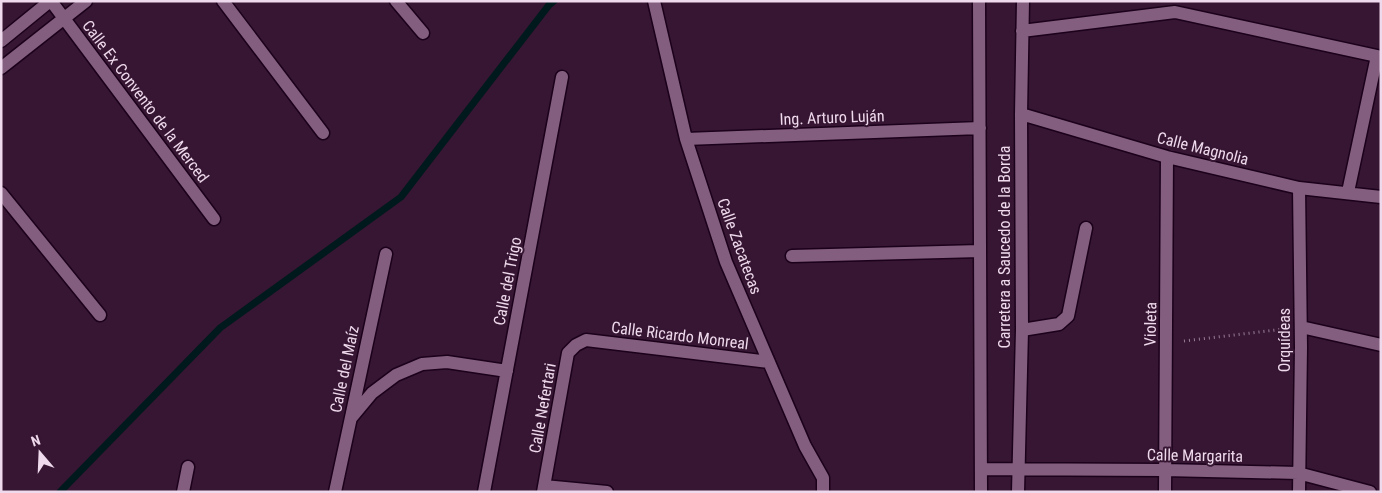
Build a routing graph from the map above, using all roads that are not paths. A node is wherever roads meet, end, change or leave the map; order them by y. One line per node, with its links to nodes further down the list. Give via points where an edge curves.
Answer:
1 (50, 1): 8 (street, Calle Ex Convento de la Merced); 11 (street)
2 (86, 1): 8 (street)
3 (223, 1): 17 (street)
4 (396, 1): 10 (street)
5 (654, 1): 18 (street, Calle Zacatecas)
6 (979, 1): 16 (street, Carretera a Saucedo de la Borda)
7 (1023, 1): 9 (street, Carretera a Saucedo de la Borda)
8 (64, 19): 13 (street); 24 (street, Calle Ex Convento de la Merced)
9 (1022, 31): 12 (street, via 1175,12); 15 (street, Carretera a Saucedo de la Borda)
10 (423, 33)
11 (1, 41)
12 (1379, 57): 21 (street)
13 (1, 68)
14 (562, 77): 35 (street, Calle del Trigo)
15 (1020, 114): 19 (street, Calle Magnolia); 31 (street, Carretera a Saucedo de la Borda)
16 (980, 128): 18 (street, Ing. Arturo Luján); 26 (street, Carretera a Saucedo de la Borda)
17 (323, 134)
18 (686, 139): 34 (street, Calle Zacatecas, via 726,262)
19 (1168, 157): 20 (street, Calle Magnolia); 40 (street, Violeta)
20 (1299, 188): 21 (street, Calle Magnolia); 30 (street, Orquídeas)
21 (1348, 192): 23 (street, Calle Magnolia)
22 (1, 193): 29 (street)
23 (1381, 197)
24 (214, 220)
25 (1086, 228): 31 (street, via 1068,316 1059,324)
26 (980, 251): 28 (street); 39 (street, Carretera a Saucedo de la Borda)
27 (386, 254): 36 (street, Calle del Maíz)
28 (792, 256)
29 (100, 315)
30 (1301, 327): 33 (street); 41 (street, Orquídeas)
31 (1022, 330): 38 (street, Carretera a Saucedo de la Borda)
32 (586, 340): 34 (street, Calle Ricardo Monreal); 42 (street, Calle Nefertari, via 568,353)
33 (1381, 345)
34 (769, 362): 47 (street, Calle Zacatecas, via 822,478)
35 (507, 371): 36 (street, via 447,362 422,364 396,375 372,393); 45 (street, Calle del Trigo)
36 (350, 419): 44 (street, Calle del Maíz)
37 (188, 468): 43 (street)
38 (1018, 469): 39 (street, Calle Margarita); 40 (street, Calle Margarita); 49 (street, Carretera a Saucedo de la Borda)
39 (981, 470): 48 (street, Carretera a Saucedo de la Borda)
40 (1164, 470): 41 (street, Calle Margarita); 50 (street, Violeta)
41 (1298, 473): 51 (street, Orquídeas); 52 (street, Calle Margarita)
42 (544, 489): 46 (street)
43 (183, 492)
44 (335, 492)
45 (484, 492)
46 (607, 492)
47 (822, 492)
48 (981, 492)
49 (1018, 492)
50 (1165, 492)
51 (1299, 492)
52 (1370, 492)

